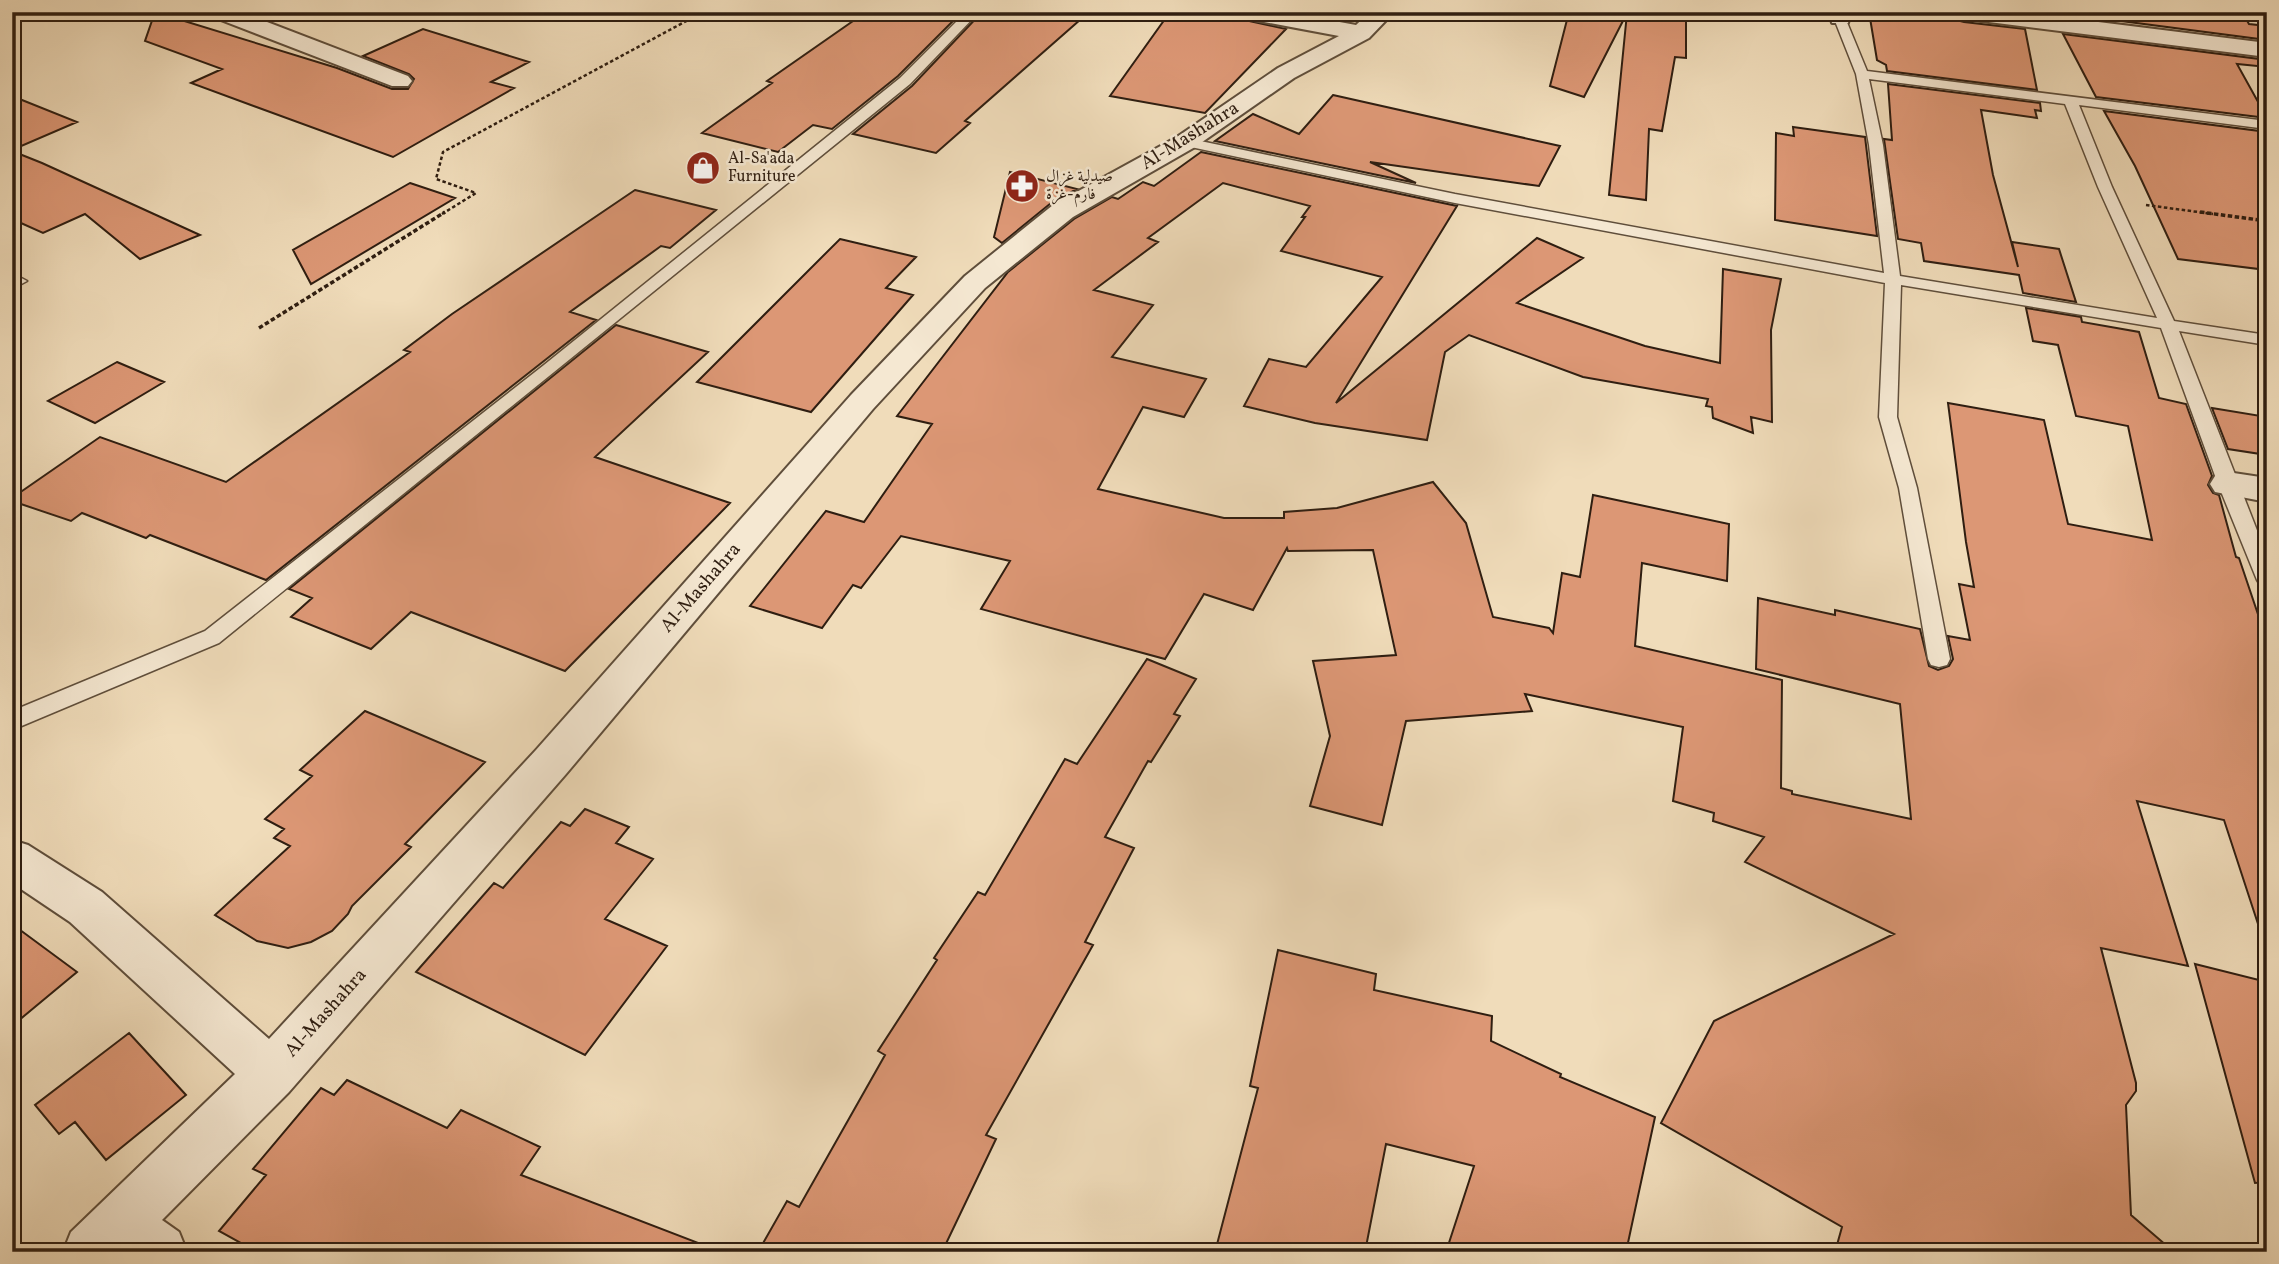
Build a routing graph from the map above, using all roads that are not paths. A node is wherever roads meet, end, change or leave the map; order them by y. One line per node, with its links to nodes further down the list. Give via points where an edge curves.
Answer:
1 (221, 12): 10 (street)
2 (973, 12): 23 (lane, via 905,81 212,637)
3 (1248, 12): 7 (street)
4 (1792, 12): 6 (lane)
5 (1965, 12): 8 (street)
6 (1840, 15): 9 (lane)
7 (1372, 22): 13 (street, Al-Mashahra, via 1286,73)
8 (2267, 50)
9 (1862, 74): 11 (lane); 15 (lane)
10 (400, 81)
11 (2071, 101): 12 (lane); 17 (lane)
12 (2267, 125)
13 (1186, 142): 15 (lane, via 1407,191); 25 (street, Al-Mashahra, via 1063,211 975,282 862,402 551,762)
14 (12, 278): 16 (lane, via 19,281)
15 (1893, 281): 17 (lane); 22 (lane, via 1888,417 1909,488)
16 (12, 284)
17 (2168, 325): 18 (lane); 19 (lane)
18 (2267, 340)
19 (2227, 484): 20 (street); 21 (lane)
20 (2267, 490)
21 (2267, 580)
22 (1939, 659)
23 (12, 721)
24 (12, 859): 25 (street, via 86,906)
25 (271, 1074): 26 (street, Al-Mashahra)
26 (124, 1243)

